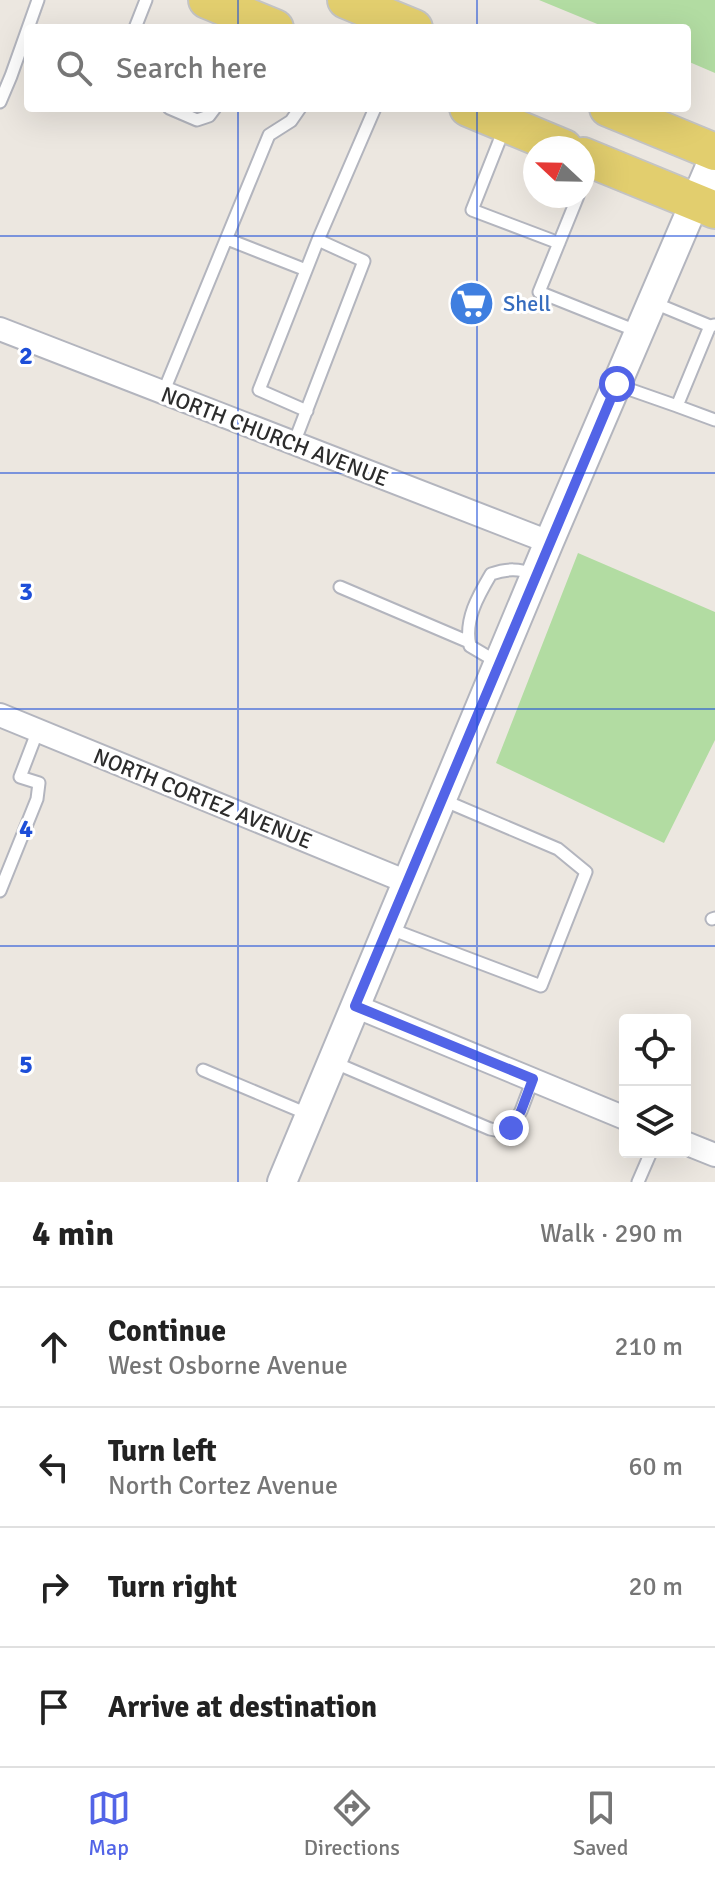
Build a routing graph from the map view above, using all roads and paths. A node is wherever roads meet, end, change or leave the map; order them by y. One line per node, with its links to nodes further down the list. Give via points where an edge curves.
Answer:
1 (38, 0): 5 (lane)
2 (146, 0): 6 (lane)
3 (207, 0): 7 (main road)
4 (349, 11): 8 (main road)
5 (29, 24)
6 (137, 24)
7 (258, 24)
8 (399, 24)
9 (24, 39): 10 (lane)
10 (0, 102)
11 (178, 112): 12 (lane, via 197,120)
12 (212, 112)
13 (297, 112): 23 (lane, via 269,135)
14 (373, 112): 24 (lane)
15 (478, 112): 17 (main road)
16 (617, 112): 19 (main road)
17 (506, 124): 18 (main road); 25 (lane, via 472,210)
18 (530, 136)
19 (715, 154): 21 (street)
20 (595, 167): 21 (main road)
21 (705, 206): 27 (street)
22 (573, 208): 25 (lane)
23 (227, 239): 26 (lane); 32 (lane)
24 (318, 240): 26 (lane); 34 (lane, via 364,261)
25 (559, 243): 30 (lane, via 539,292)
26 (306, 270): 34 (lane, via 259,390)
27 (652, 302): 28 (lane); 30 (street)
28 (713, 325): 33 (lane)
29 (0, 329): 32 (street, NORTH CHURCH AVENUE)
30 (639, 332): 31 (street)
31 (617, 384): 33 (lane); 37 (street)
32 (163, 393): 36 (street, NORTH CHURCH AVENUE)
33 (677, 406): 35 (lane)
34 (307, 411): 36 (lane)
35 (715, 420)
36 (294, 443): 37 (street, NORTH CHURCH AVENUE)
37 (549, 542): 38 (street)
38 (536, 574): 40 (lane, via 515,568 491,574 473,609); 41 (street)
39 (340, 587): 40 (lane)
40 (469, 642): 41 (lane)
41 (499, 663): 44 (street)
42 (0, 715): 43 (street, NORTH CORTEZ AVENUE)
43 (38, 730): 45 (street, NORTH CORTEZ AVENUE); 46 (lane, via 20,777 39,783 37,799)
44 (442, 799): 45 (street); 47 (lane, via 558,849 586,872 541,986)
45 (407, 882): 47 (street)
46 (0, 891)
47 (387, 928): 48 (street)
48 (355, 1006): 49 (street); 51 (street)
49 (332, 1062): 51 (lane, via 500,1131 511,1128); 52 (street)
50 (203, 1070): 52 (lane)
51 (533, 1079): 53 (street)
52 (310, 1115): 57 (street)
53 (619, 1115)
54 (691, 1145): 55 (street)
55 (715, 1155)
56 (648, 1158): 58 (lane)
57 (282, 1182)
58 (638, 1182)

